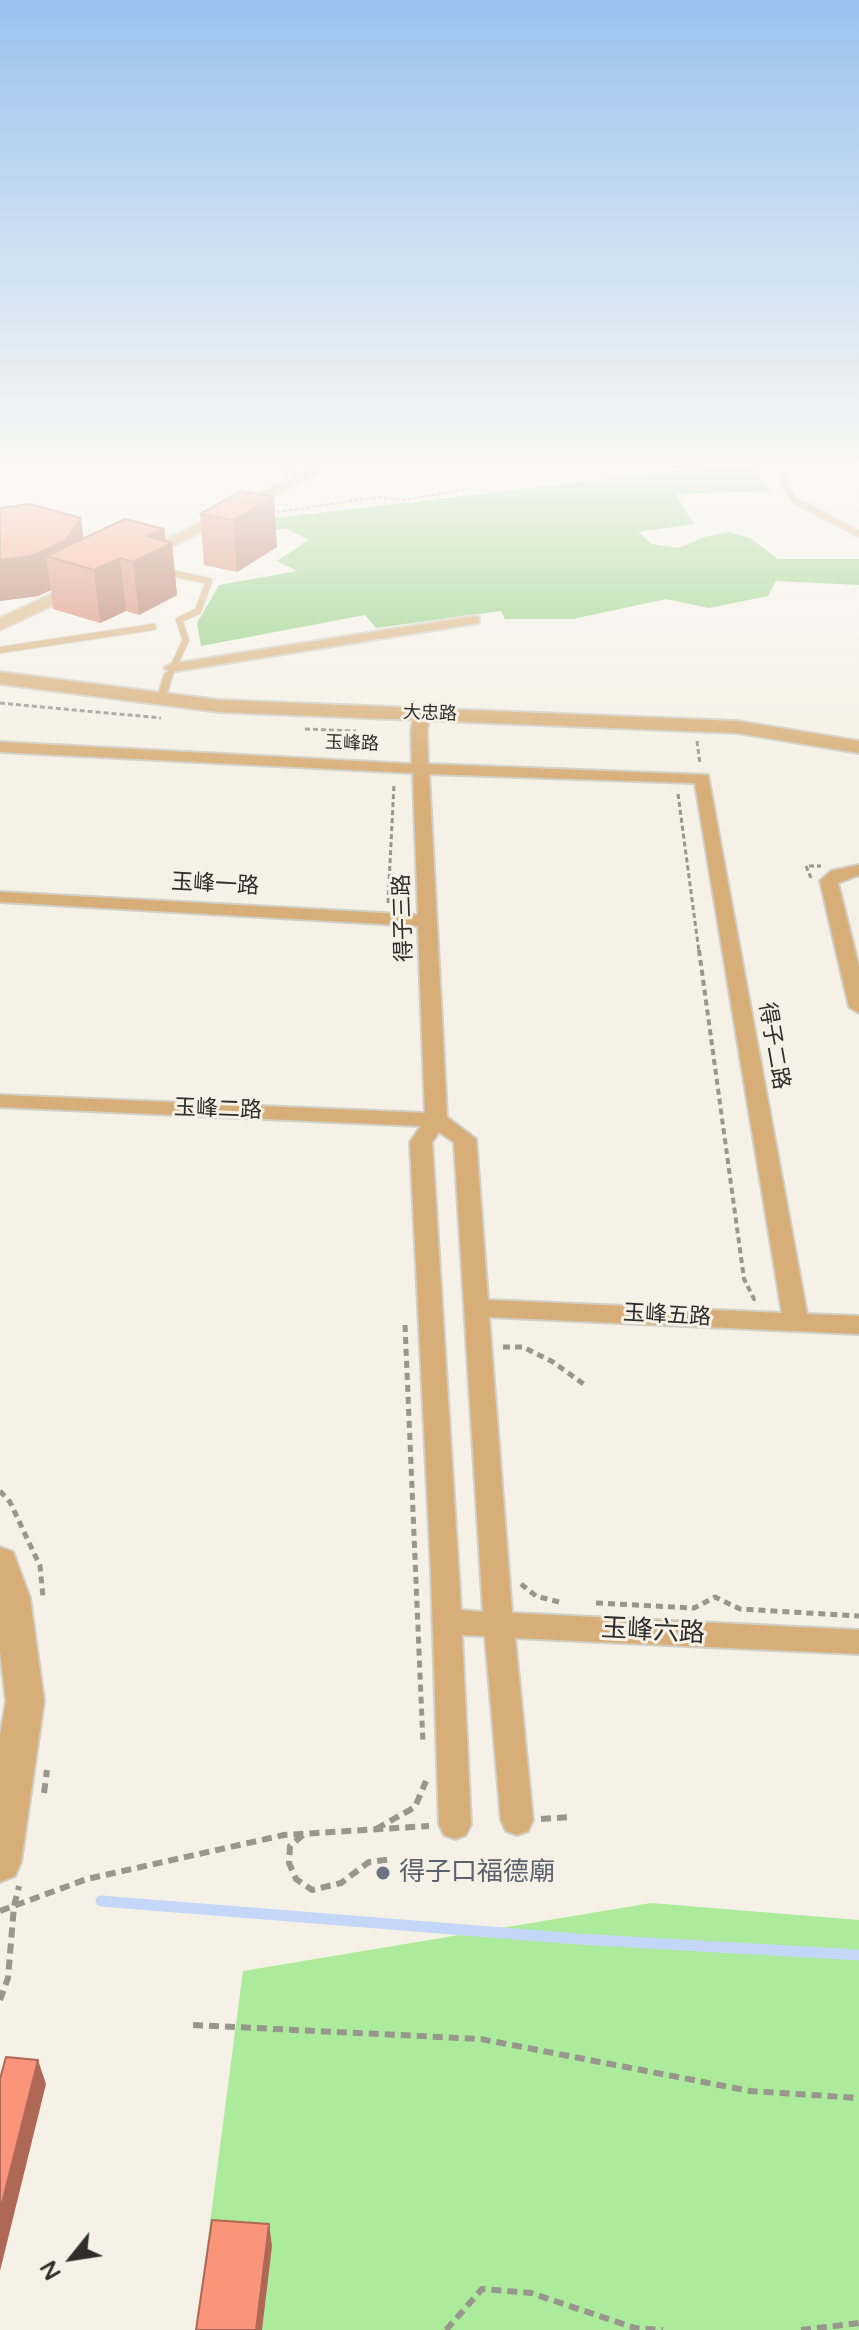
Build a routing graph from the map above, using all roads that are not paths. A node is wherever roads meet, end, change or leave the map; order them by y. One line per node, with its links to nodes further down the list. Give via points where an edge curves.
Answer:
1 (171, 573): 7 (lane, via 209,581 198,611 179,620 186,640)
2 (104, 574): 4 (street)
3 (474, 620): 7 (street)
4 (0, 625)
5 (153, 627): 6 (lane)
6 (0, 650)
7 (171, 668): 9 (lane)
8 (0, 678): 9 (street, 大忠路)
9 (161, 699): 10 (street, 大忠路)
10 (422, 714): 12 (street, 大忠路, via 693,725 779,732); 13 (street, 得子三路)
11 (0, 747): 13 (street, 玉峰路)
12 (859, 747)
13 (421, 769): 14 (street, 玉峰路); 17 (street, 得子三路)
14 (693, 778): 22 (street, 得子二路)
15 (859, 870): 18 (street, via 829,881)
16 (0, 897): 17 (street, 玉峰一路)
17 (428, 921): 20 (street, 得子三路)
18 (859, 1007)
19 (0, 1101): 20 (street, 玉峰二路)
20 (436, 1120): 21 (street, via 465,1139); 25 (street, via 421,1142)
21 (476, 1308): 22 (street, 玉峰五路); 26 (street)
22 (795, 1314): 23 (street, 玉峰五路)
23 (859, 1325)
24 (0, 1562): 30 (street, via 12,1598 25,1701)
25 (447, 1622): 26 (street, 玉峰六路); 29 (street)
26 (499, 1625): 27 (street, 玉峰六路); 28 (street)
27 (859, 1642)
28 (517, 1820)
29 (455, 1824)
30 (0, 1862)

